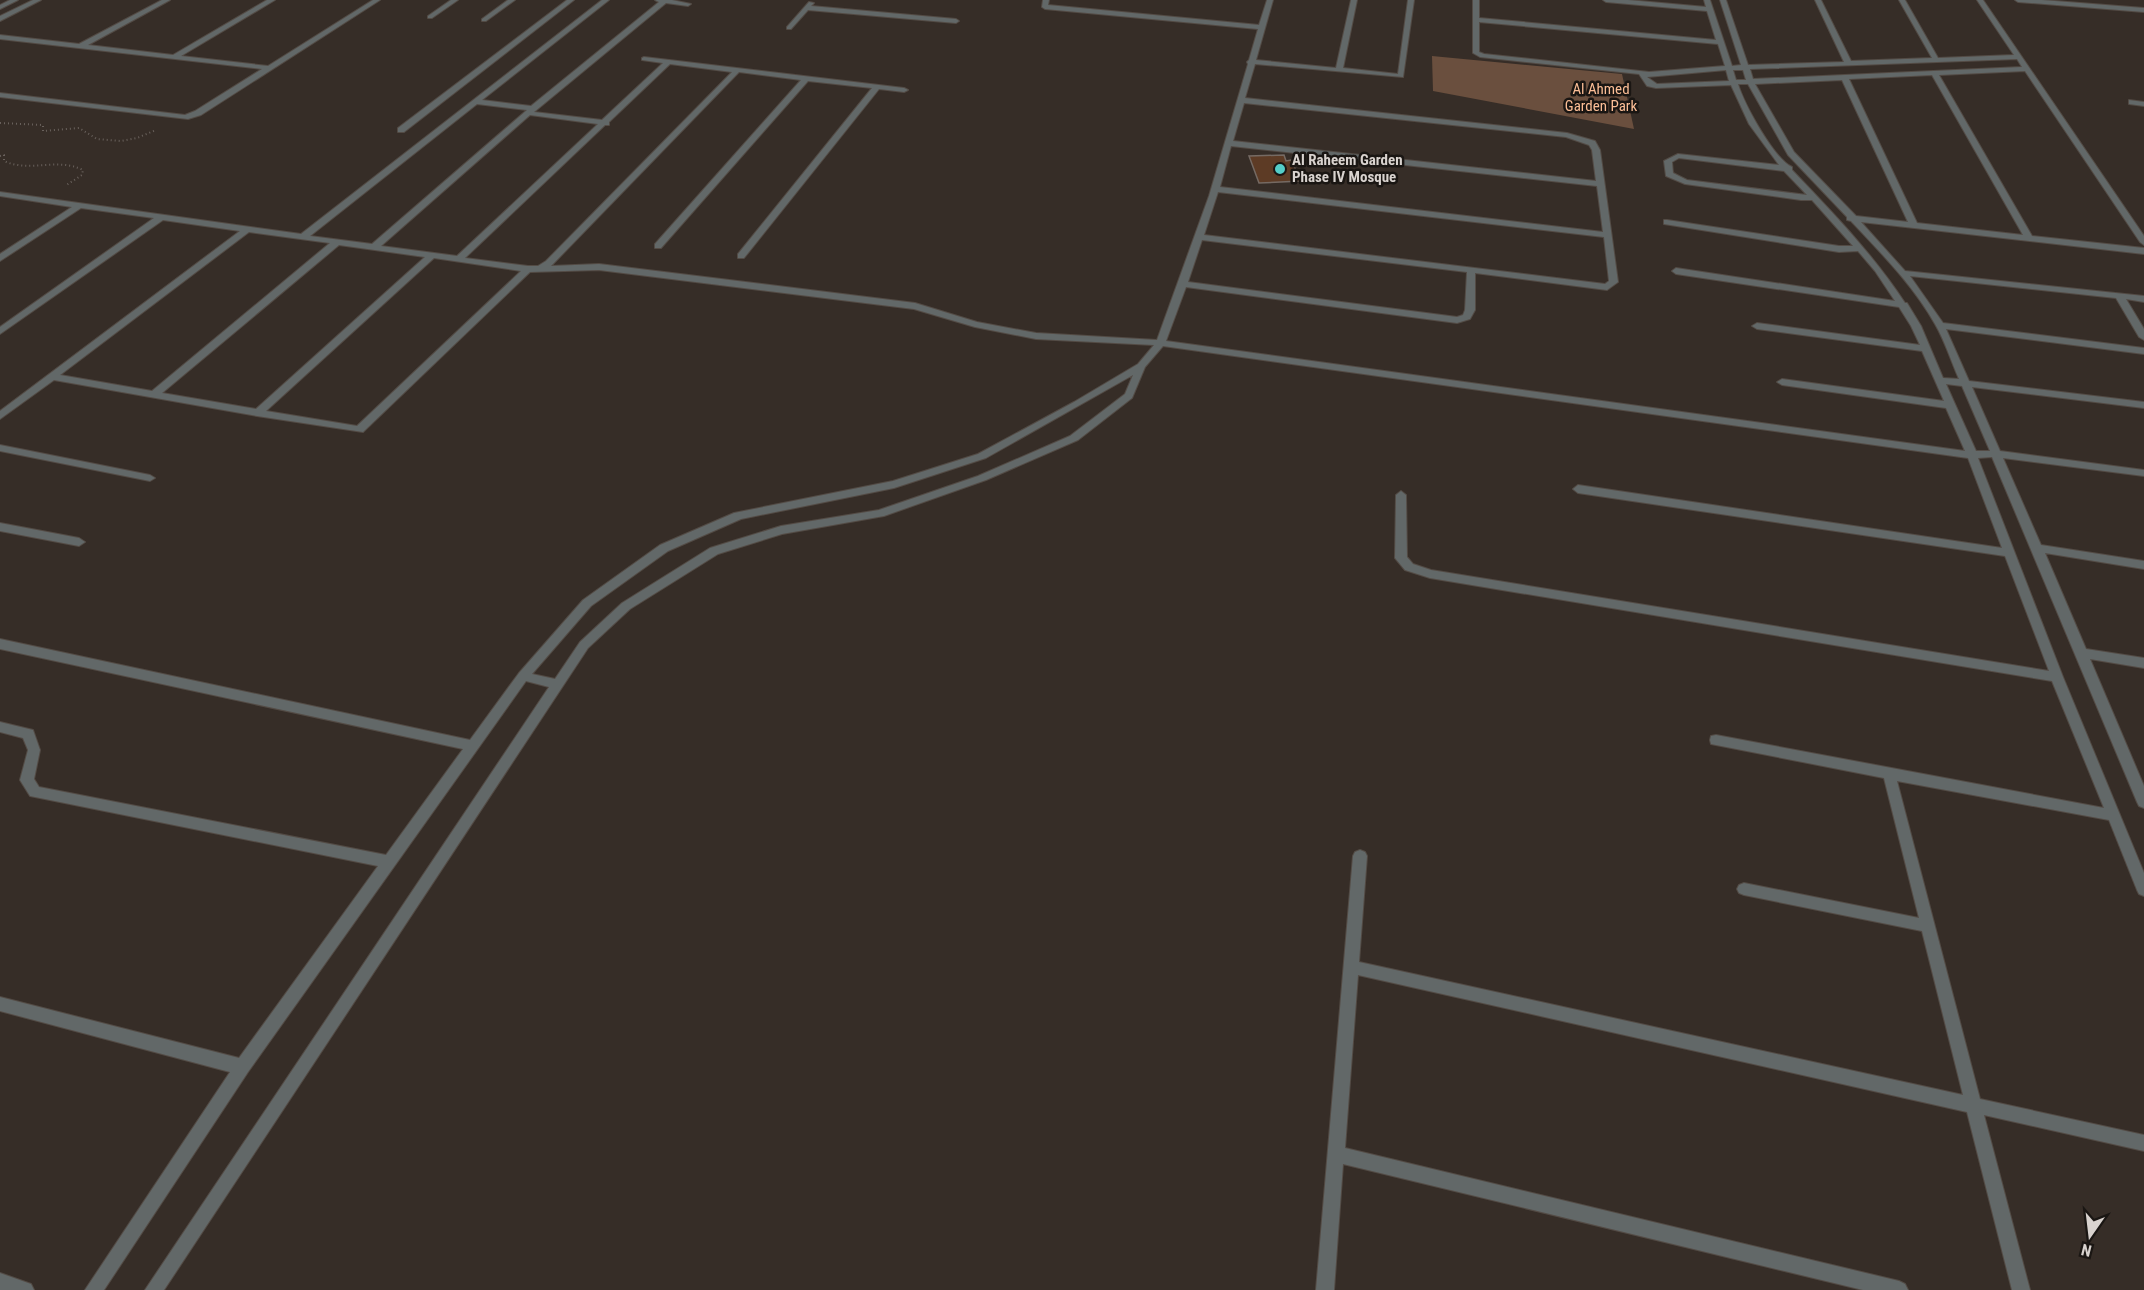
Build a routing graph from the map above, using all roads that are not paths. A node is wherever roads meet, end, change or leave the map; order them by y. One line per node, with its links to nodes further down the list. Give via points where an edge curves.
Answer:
1 (15, 0): 26 (street)
2 (38, 0): 31 (street)
3 (167, 0): 39 (street)
4 (272, 0): 40 (street)
5 (377, 0): 47 (street)
6 (455, 0): 30 (street)
7 (512, 0): 32 (street)
8 (571, 0): 68 (street)
9 (606, 0): 63 (street)
10 (654, 0): 24 (street)
11 (814, 0): 27 (street)
12 (1046, 0): 35 (street, via 1045,7)
13 (1270, 0): 35 (street)
14 (1354, 0): 52 (street)
15 (1411, 0): 52 (street, via 1401,76)
16 (1476, 0): 33 (street)
17 (1606, 0): 28 (street)
18 (1707, 0): 28 (street)
19 (1724, 0): 49 (street)
20 (1818, 0): 46 (street)
21 (1902, 0): 43 (street)
22 (1980, 0): 41 (street)
23 (2018, 0): 29 (street)
24 (664, 1): 25 (street); 66 (street)
25 (688, 4)
26 (0, 7)
27 (807, 8): 34 (street); 36 (street)
28 (1710, 9): 38 (street)
29 (2144, 10)
30 (430, 17)
31 (0, 19)
32 (484, 20)
33 (1476, 20): 38 (street); 54 (street, via 1476,53 1482,56)
34 (956, 21)
35 (1261, 27): 44 (street)
36 (789, 28)
37 (0, 37): 39 (street)
38 (1721, 42): 48 (street)
39 (81, 46): 40 (street)
40 (176, 56): 47 (street)
41 (2017, 57): 43 (street); 50 (street)
42 (644, 59): 45 (street)
43 (1936, 60): 46 (street)
44 (1250, 62): 52 (street); 62 (street)
45 (668, 63): 51 (street); 67 (street)
46 (1848, 63): 49 (street)
47 (268, 68): 61 (street, via 198,113 177,117)
48 (1728, 68): 49 (street); 54 (street); 58 (street)
49 (1745, 68): 57 (street)
50 (2027, 69): 53 (street); 88 (street)
51 (737, 70): 56 (street); 97 (street)
52 (1339, 70)
53 (1934, 72): 55 (street); 86 (street)
54 (1646, 73): 58 (street, via 1642,77 1656,86)
55 (1844, 76): 57 (street); 81 (street)
56 (806, 78): 59 (street); 90 (street)
57 (1750, 81): 58 (street); 70 (street, via 1791,153)
58 (1734, 82): 71 (street, via 1753,124)
59 (877, 87): 60 (street); 94 (street)
60 (904, 90)
61 (0, 95)
62 (1240, 100): 69 (street); 72 (street, via 1580,137 1596,150)
63 (477, 102): 66 (street); 85 (street)
64 (2132, 102): 65 (street)
65 (2144, 104)
66 (531, 111): 67 (street); 89 (street)
67 (606, 123): 96 (street)
68 (401, 130)
69 (1228, 143): 72 (street); 73 (street)
70 (1804, 168): 71 (street); 77 (street)
71 (1786, 169): 75 (street); 75 (street, via 1686,156 1668,161 1669,174 1685,182)
72 (1601, 184): 83 (street)
73 (1215, 189): 83 (street); 84 (street)
74 (0, 194): 76 (street)
75 (1813, 197): 79 (street)
76 (79, 206): 78 (street); 95 (street)
77 (1852, 217): 79 (street); 81 (street); 101 (street)
78 (160, 218): 82 (street); 108 (street)
79 (1835, 219): 91 (street)
80 (1667, 222): 91 (street, via 1839,249)
81 (1914, 225): 86 (street)
82 (246, 230): 85 (street); 114 (street)
83 (1608, 235): 99 (street, via 1614,282 1607,287)
84 (1199, 237): 99 (street); 102 (street)
85 (302, 238): 87 (street)
86 (2030, 239): 92 (street)
87 (337, 242): 89 (street); 118 (street)
88 (2144, 242)
89 (374, 246): 93 (street)
90 (658, 246)
91 (1861, 248): 105 (street)
92 (2144, 251)
93 (432, 255): 96 (street); 121 (street)
94 (741, 256)
95 (0, 258)
96 (460, 258): 98 (street)
97 (541, 268): 98 (street); 110 (street, via 600,267 904,304 1036,336)
98 (528, 269): 121 (street, via 359,430)
99 (1471, 270): 102 (street, via 1470,310 1467,317 1457,320)
100 (1676, 272): 105 (street)
101 (1903, 273): 103 (street); 107 (street)
102 (1183, 284): 110 (street)
103 (2119, 296): 104 (street); 109 (street)
104 (2144, 299)
105 (1904, 305): 111 (street)
106 (1757, 326): 111 (street)
107 (1940, 326): 112 (street); 117 (street)
108 (0, 331)
109 (2144, 338)
110 (1161, 343): 113 (street); 125 (street)
111 (1927, 349): 115 (street)
112 (2144, 351)
113 (1141, 366): 138 (street, via 982,456 894,484 738,516 664,548 587,603); 140 (street, via 1129,396 1074,438 982,478 880,513 781,530 714,551 626,606 584,645)
114 (53, 377): 118 (street); 122 (street)
115 (1939, 380): 117 (street); 119 (street)
116 (1782, 382): 119 (street)
117 (1965, 382): 120 (street); 124 (street)
118 (154, 394): 121 (street)
119 (1950, 405): 125 (street)
120 (2144, 405)
121 (257, 413)
122 (0, 416)
123 (0, 448): 127 (street)
124 (1995, 454): 125 (street); 126 (street); 132 (street)
125 (1972, 455): 133 (street)
126 (2144, 473)
127 (150, 478)
128 (1578, 489): 133 (street)
129 (1401, 495): 139 (street, via 1401,558 1409,567 1430,574)
130 (0, 527): 131 (street)
131 (79, 542)
132 (2037, 548): 134 (street); 136 (street)
133 (2011, 553): 139 (street)
134 (2144, 565)
135 (0, 644): 143 (street)
136 (2080, 653): 137 (street); 145 (street)
137 (2144, 663)
138 (523, 676): 140 (street); 143 (street)
139 (2057, 677): 146 (street)
140 (558, 686): 161 (street)
141 (0, 727): 148 (street, via 28,734 34,750 27,780 35,792)
142 (1716, 740): 144 (street)
143 (474, 746): 148 (street)
144 (1888, 774): 146 (street); 151 (street)
145 (2144, 802)
146 (2113, 815): 150 (street)
147 (1360, 856): 152 (street)
148 (390, 862): 154 (street)
149 (1744, 889): 151 (street)
150 (2144, 890)
151 (1928, 926): 155 (street)
152 (1352, 967): 155 (street); 157 (street)
153 (0, 1004): 154 (street)
154 (242, 1067): 160 (street)
155 (1974, 1106): 156 (street); 164 (street)
156 (2144, 1143)
157 (1338, 1154): 162 (street); 163 (street)
158 (0, 1282): 159 (street)
159 (25, 1290)
160 (94, 1290)
161 (153, 1290)
162 (1325, 1290)
163 (1899, 1290)
164 (2021, 1290)

